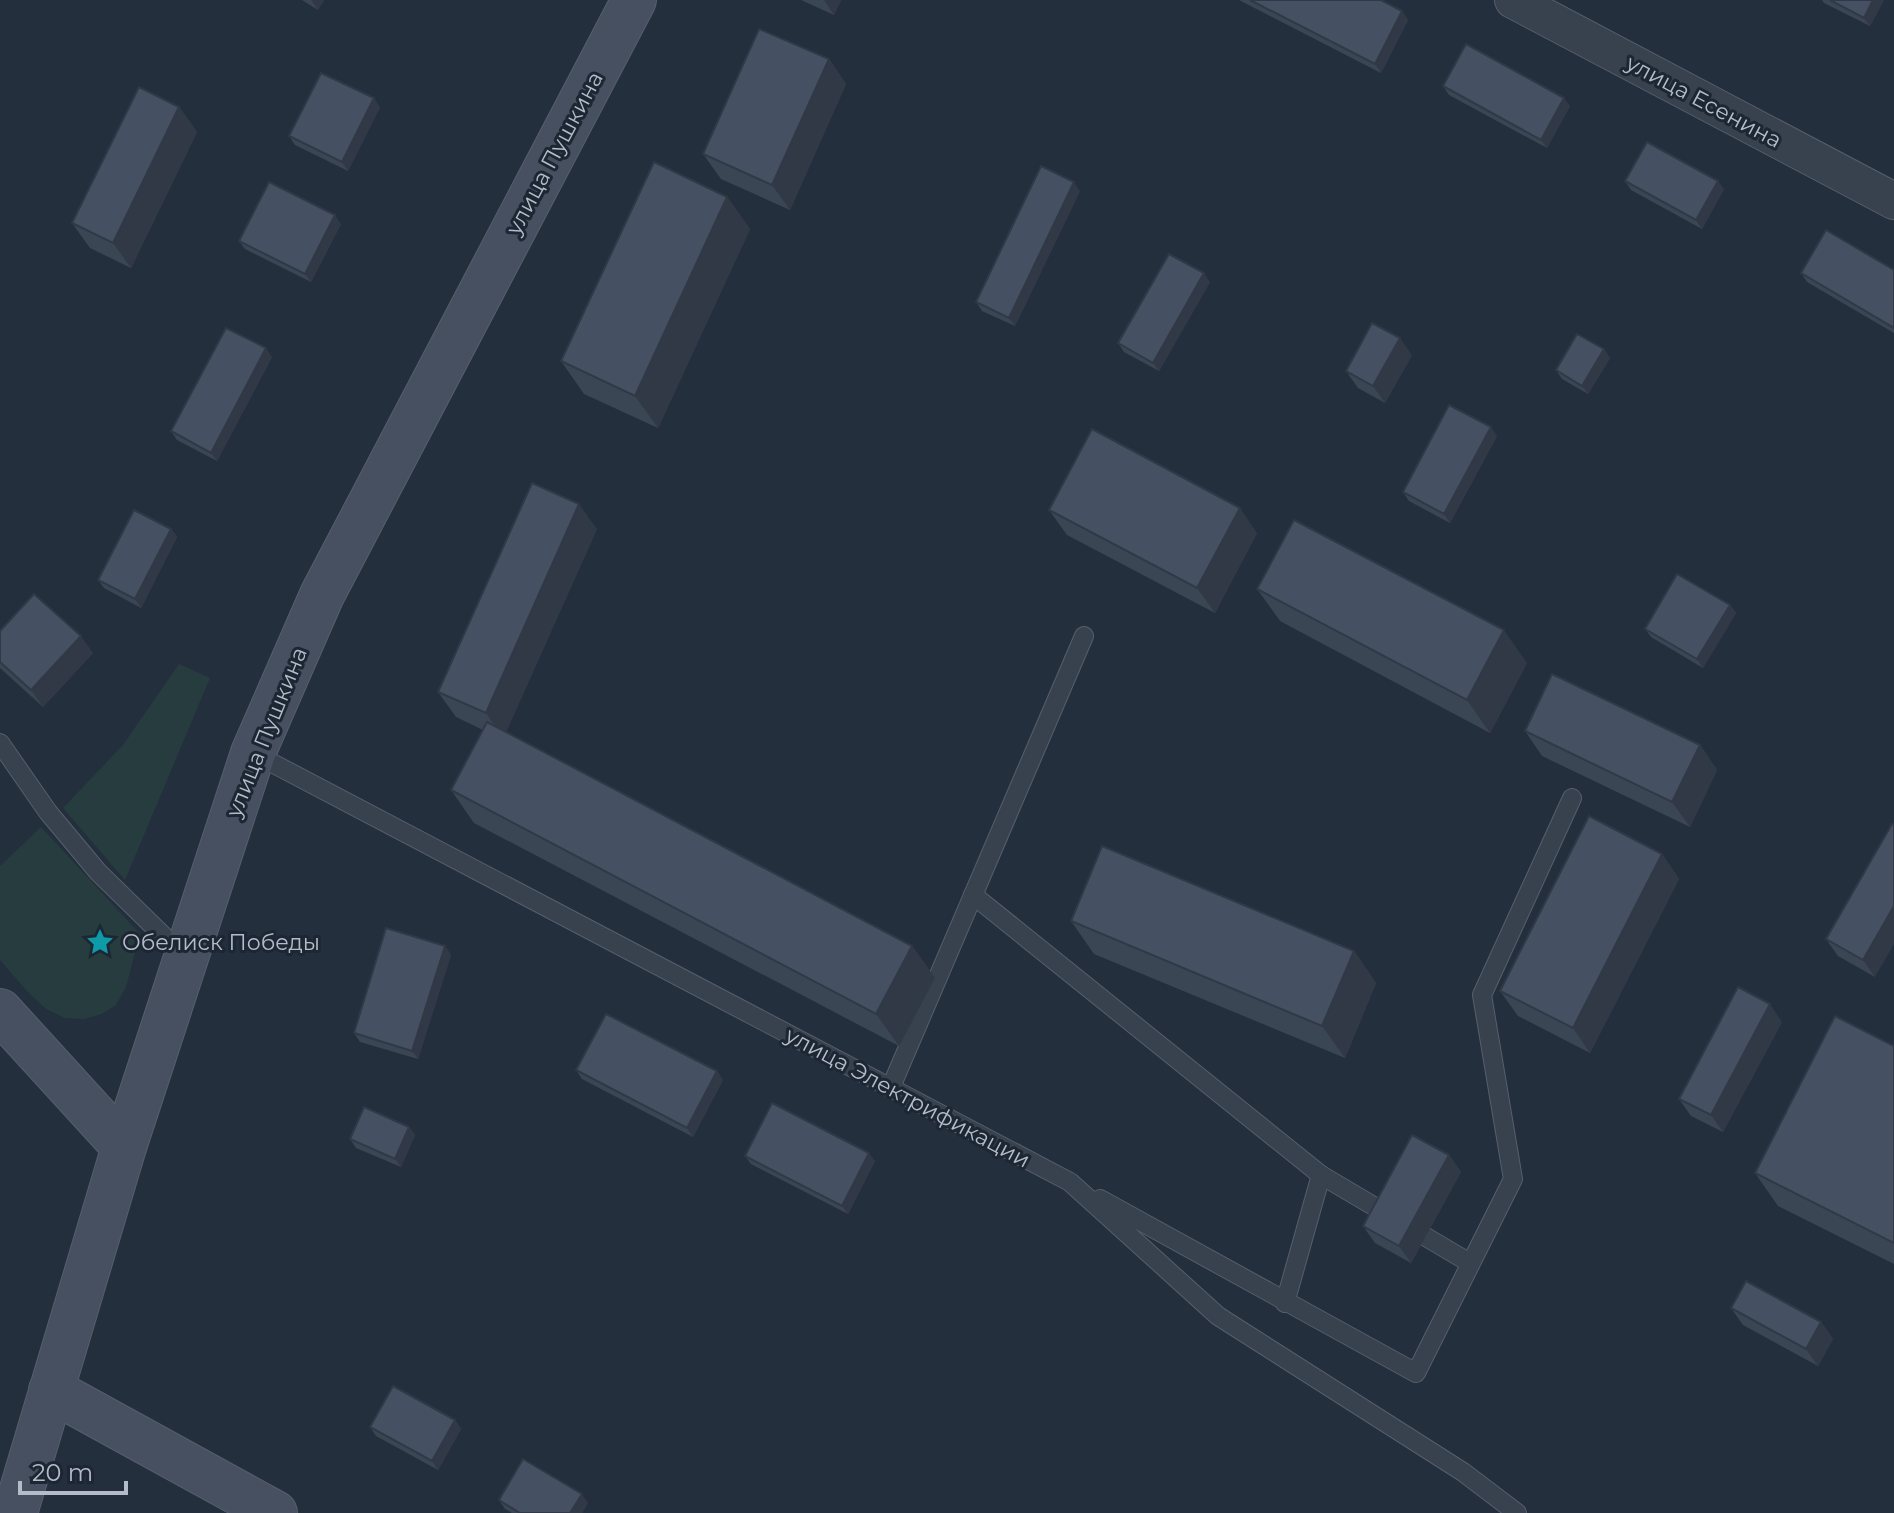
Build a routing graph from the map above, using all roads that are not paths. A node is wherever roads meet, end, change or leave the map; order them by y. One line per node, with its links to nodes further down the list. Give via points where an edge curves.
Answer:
1 (634, 0): 6 (main road, улица Пушкина, via 322,595)
2 (1513, 0): 3 (street, улица Есенина)
3 (1894, 201)
4 (1084, 636): 8 (lane)
5 (0, 743): 9 (lane, via 98,872)
6 (253, 753): 9 (main road, улица Пушкина); 11 (lane, улица Электрификации)
7 (1572, 798): 15 (lane, via 1482,995 1513,1179)
8 (973, 895): 11 (lane); 13 (lane)
9 (186, 958): 12 (main road, улица Пушкина)
10 (0, 1011): 12 (main road)
11 (891, 1087): 14 (lane, улица Электрификации)
12 (124, 1147): 17 (main road, улица Пушкина)
13 (1321, 1175): 15 (lane); 16 (lane)
14 (1070, 1182): 16 (lane); 20 (lane, улица Электрификации, via 1218,1316 1463,1472)
15 (1470, 1263): 16 (lane, via 1416,1373)
16 (1285, 1303)
17 (51, 1390): 18 (main road, улица Пушкина); 19 (main road)
18 (15, 1513)
19 (275, 1513)
20 (1517, 1513)

